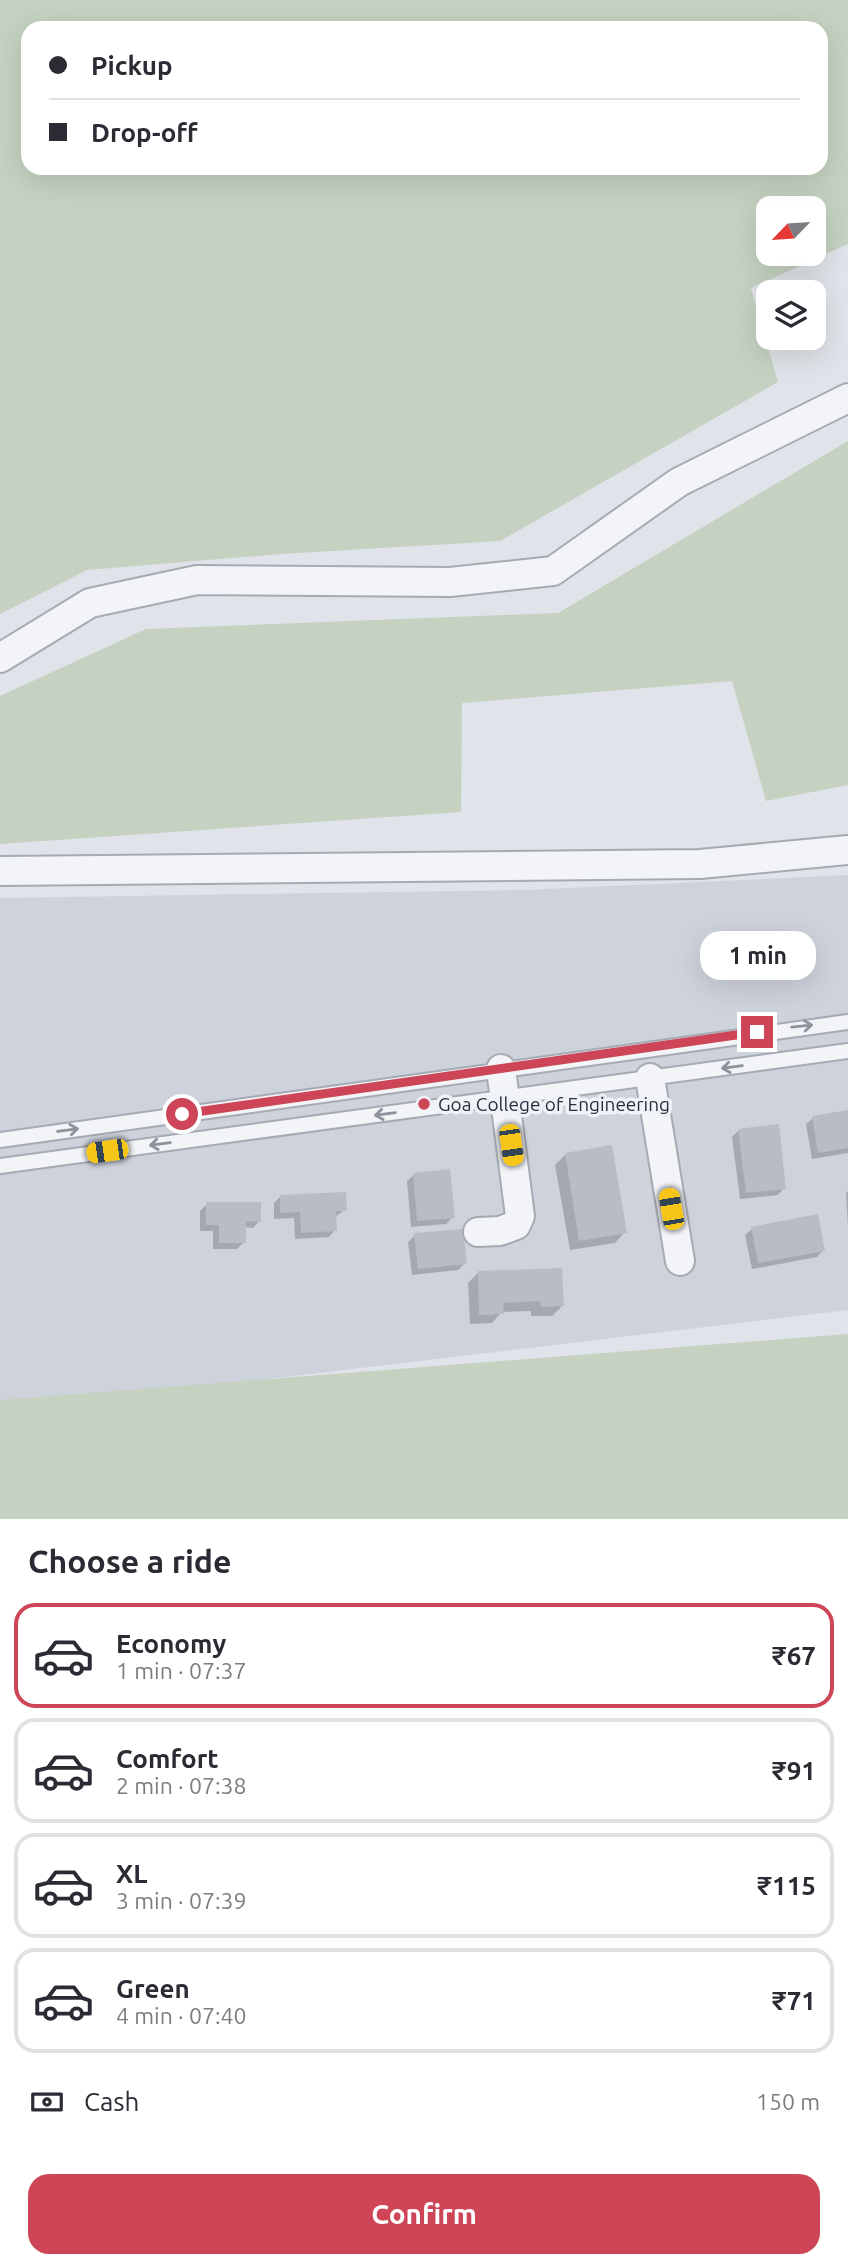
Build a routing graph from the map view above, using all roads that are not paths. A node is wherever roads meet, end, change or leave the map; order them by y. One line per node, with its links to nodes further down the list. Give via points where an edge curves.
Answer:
1 (848, 398): 2 (street, via 679,482 553,571 450,582 197,580 90,603)
2 (0, 658)
3 (848, 850): 4 (street, via 700,863)
4 (0, 871)
5 (848, 1022): 7 (lane, one-way to 5)
6 (848, 1051): 8 (lane, one-way to 8)
7 (501, 1069): 9 (street); 10 (lane, one-way to 7)
8 (650, 1078): 9 (lane); 13 (street)
9 (504, 1098): 11 (lane, one-way to 11); 12 (street, via 520,1216 516,1225 500,1231)
10 (0, 1140)
11 (0, 1166)
12 (478, 1231)
13 (680, 1261)

